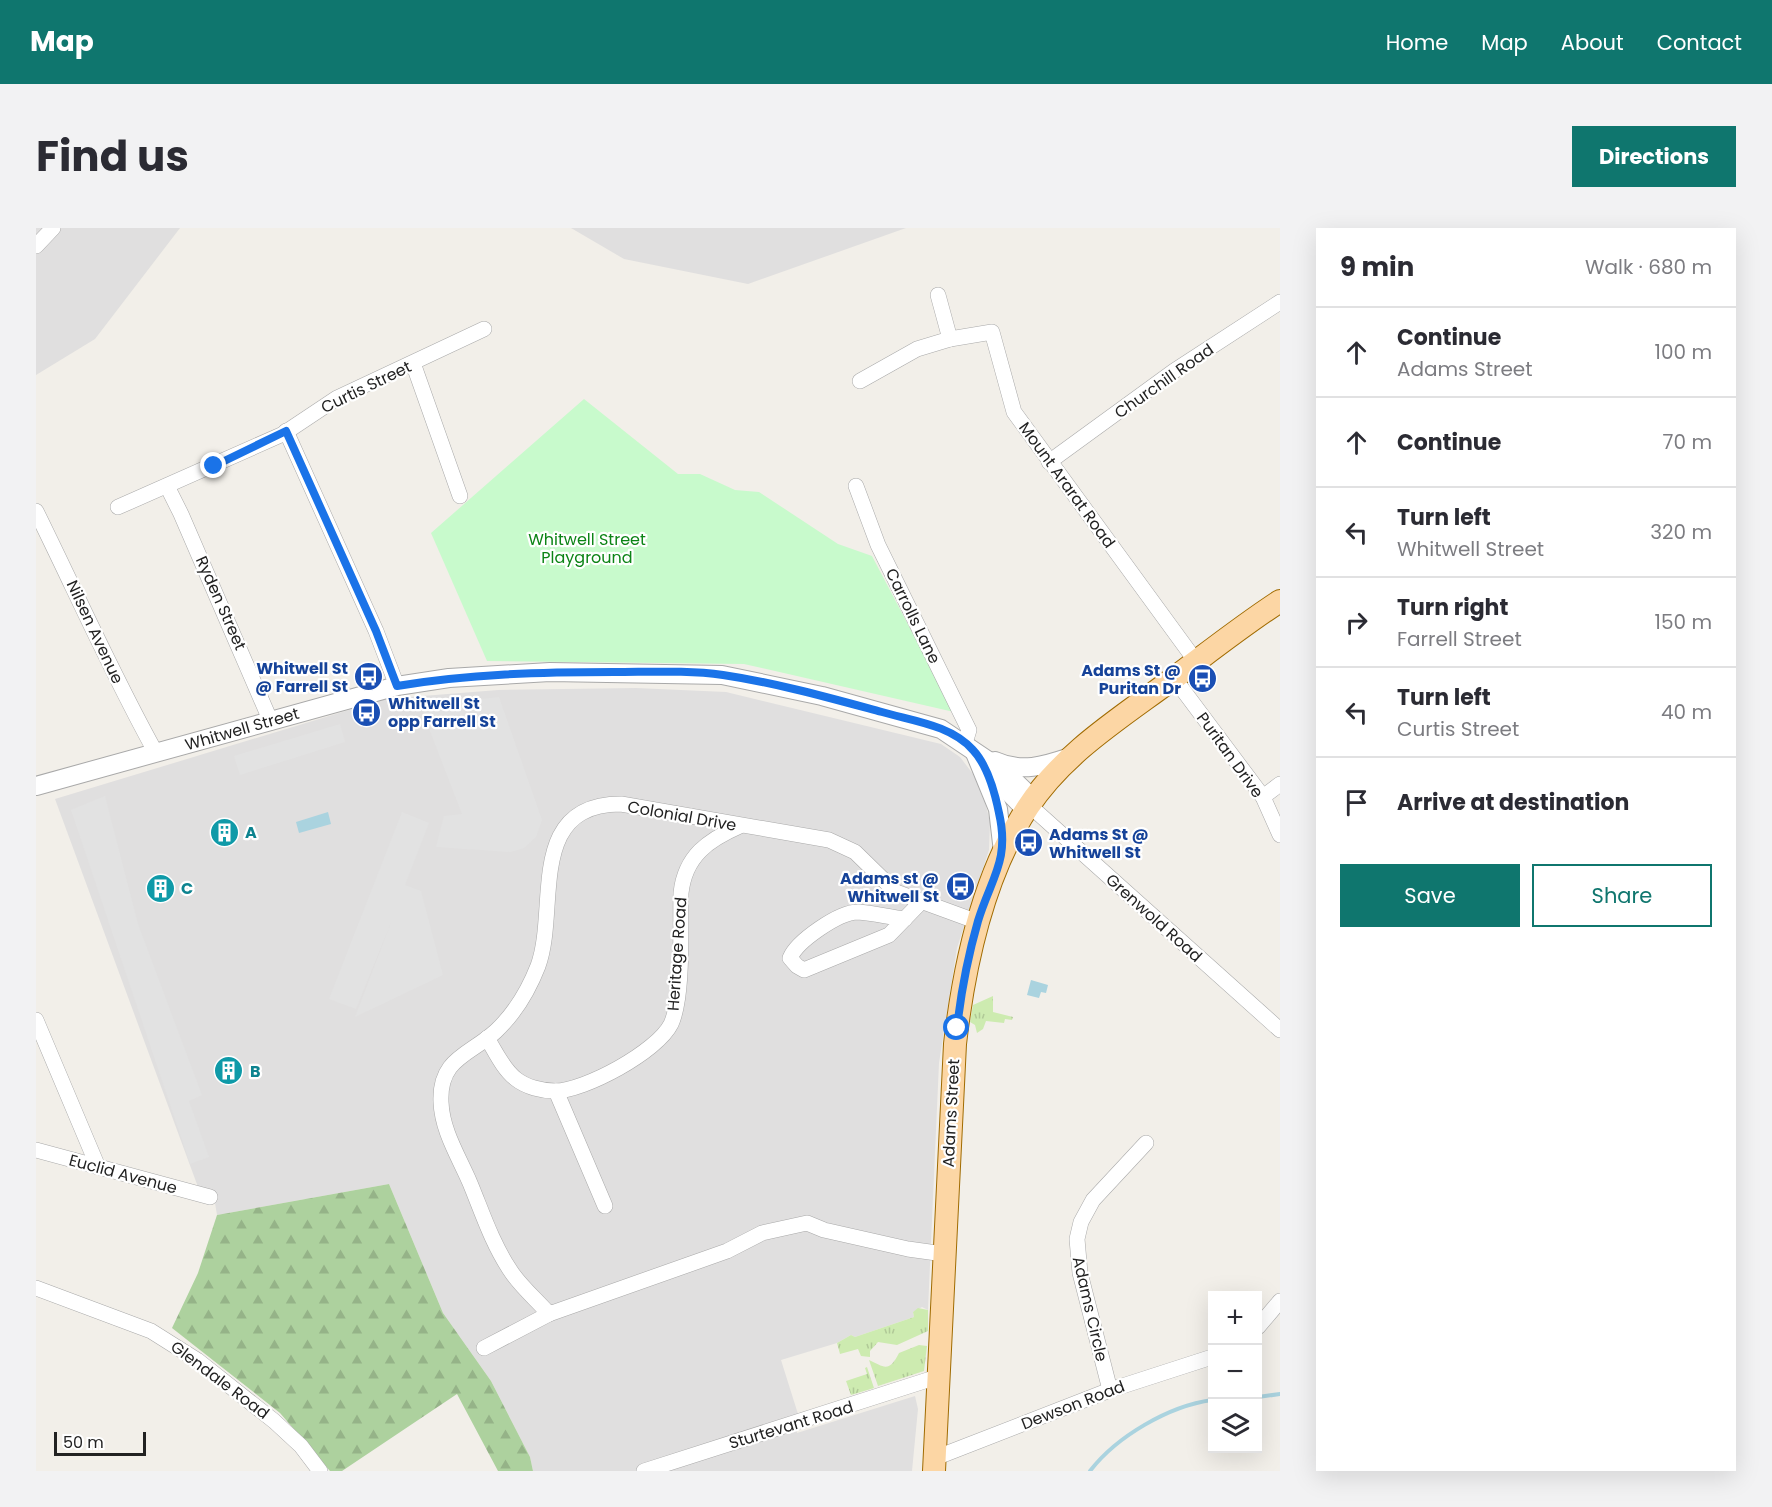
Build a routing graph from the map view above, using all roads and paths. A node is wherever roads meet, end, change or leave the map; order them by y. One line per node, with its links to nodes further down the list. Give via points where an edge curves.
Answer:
1 (53, 228): 2 (street)
2 (36, 246)
3 (938, 295): 6 (street)
4 (1280, 302): 10 (street, Churchill Road, via 1174,371)
5 (484, 329): 7 (street, Curtis Street)
6 (950, 339): 8 (street, via 916,350); 10 (street, Mount Ararat Road, via 992,332 1014,412)
7 (413, 363): 9 (street, Curtis Street, via 337,398); 13 (street)
8 (860, 381)
9 (286, 431): 11 (street, Curtis Street); 19 (street, via 372,621)
10 (1049, 462): 17 (street, Mount Ararat Road)
11 (167, 486): 14 (street, Curtis Street); 20 (street, Ryden Street)
12 (856, 486): 21 (street, Carrolls Lane, via 878,545 969,730)
13 (460, 496)
14 (118, 507)
15 (36, 511): 22 (street, Nilsen Avenue, via 110,669)
16 (1280, 601): 17 (main road, Adams Street)
17 (1196, 660): 18 (main road, Adams Street)
18 (1174, 678): 23 (main road, Adams Street); 26 (street, Puritan Drive)
19 (397, 686): 20 (street, Whitwell Street); 21 (street, Whitwell Street, via 449,678 550,672 722,675 909,719 946,731)
20 (270, 722): 22 (street, Whitwell Street)
21 (970, 747): 23 (street, via 1017,768 1046,765); 27 (street, Whitwell Street, via 997,782); 30 (street, via 998,808)
22 (156, 753): 25 (street, Whitwell Street)
23 (1072, 756): 27 (main road, Adams Street)
24 (1280, 784): 26 (street)
25 (36, 786)
26 (1263, 797): 29 (street, Puritan Drive)
27 (1029, 805): 30 (main road, Adams Street); 35 (street, Grenwold Road)
28 (740, 826): 31 (street, Colonial Drive, via 839,843 896,892); 36 (street, Colonial Drive, via 621,804 593,809 574,820 561,835 550,861 538,965 524,994 502,1025); 37 (street, Heritage Road, via 705,844 685,873 677,1004 663,1036 629,1063)
29 (1280, 835)
30 (1003, 857): 33 (main road, Adams Street)
31 (922, 901): 32 (street); 33 (street, Colonial Drive)
32 (904, 919): 32 (street, via 855,912 808,935 790,958 804,970 889,935)
33 (978, 922): 43 (main road, Adams Street, via 957,1028)
34 (36, 1020): 40 (street)
35 (1280, 1030)
36 (487, 1038): 37 (street, Heritage Road, via 516,1079 533,1088); 46 (street, Colonial Drive, via 462,1053 448,1070 442,1085 443,1121 507,1265)
37 (556, 1091): 42 (street)
38 (1146, 1143): 51 (street, Adams Circle, via 1092,1200 1077,1239 1080,1273)
39 (36, 1150): 40 (street, Euclid Avenue)
40 (98, 1167): 41 (street, Euclid Avenue)
41 (210, 1197)
42 (605, 1206)
43 (944, 1254): 46 (street, via 824,1230 807,1223 762,1233 728,1251); 50 (main road, Adams Street)
44 (36, 1288): 53 (street, Glendale Road, via 151,1331 197,1359 274,1421)
45 (1280, 1301): 47 (street)
46 (549, 1314): 48 (street)
47 (1262, 1321)
48 (484, 1348)
49 (1208, 1358): 51 (street, Dewson Road)
50 (937, 1377): 52 (main road, Adams Street); 54 (street, Sturtevant Road)
51 (1110, 1390): 52 (street, Dewson Road)
52 (935, 1464)
53 (320, 1471)
54 (644, 1471)

